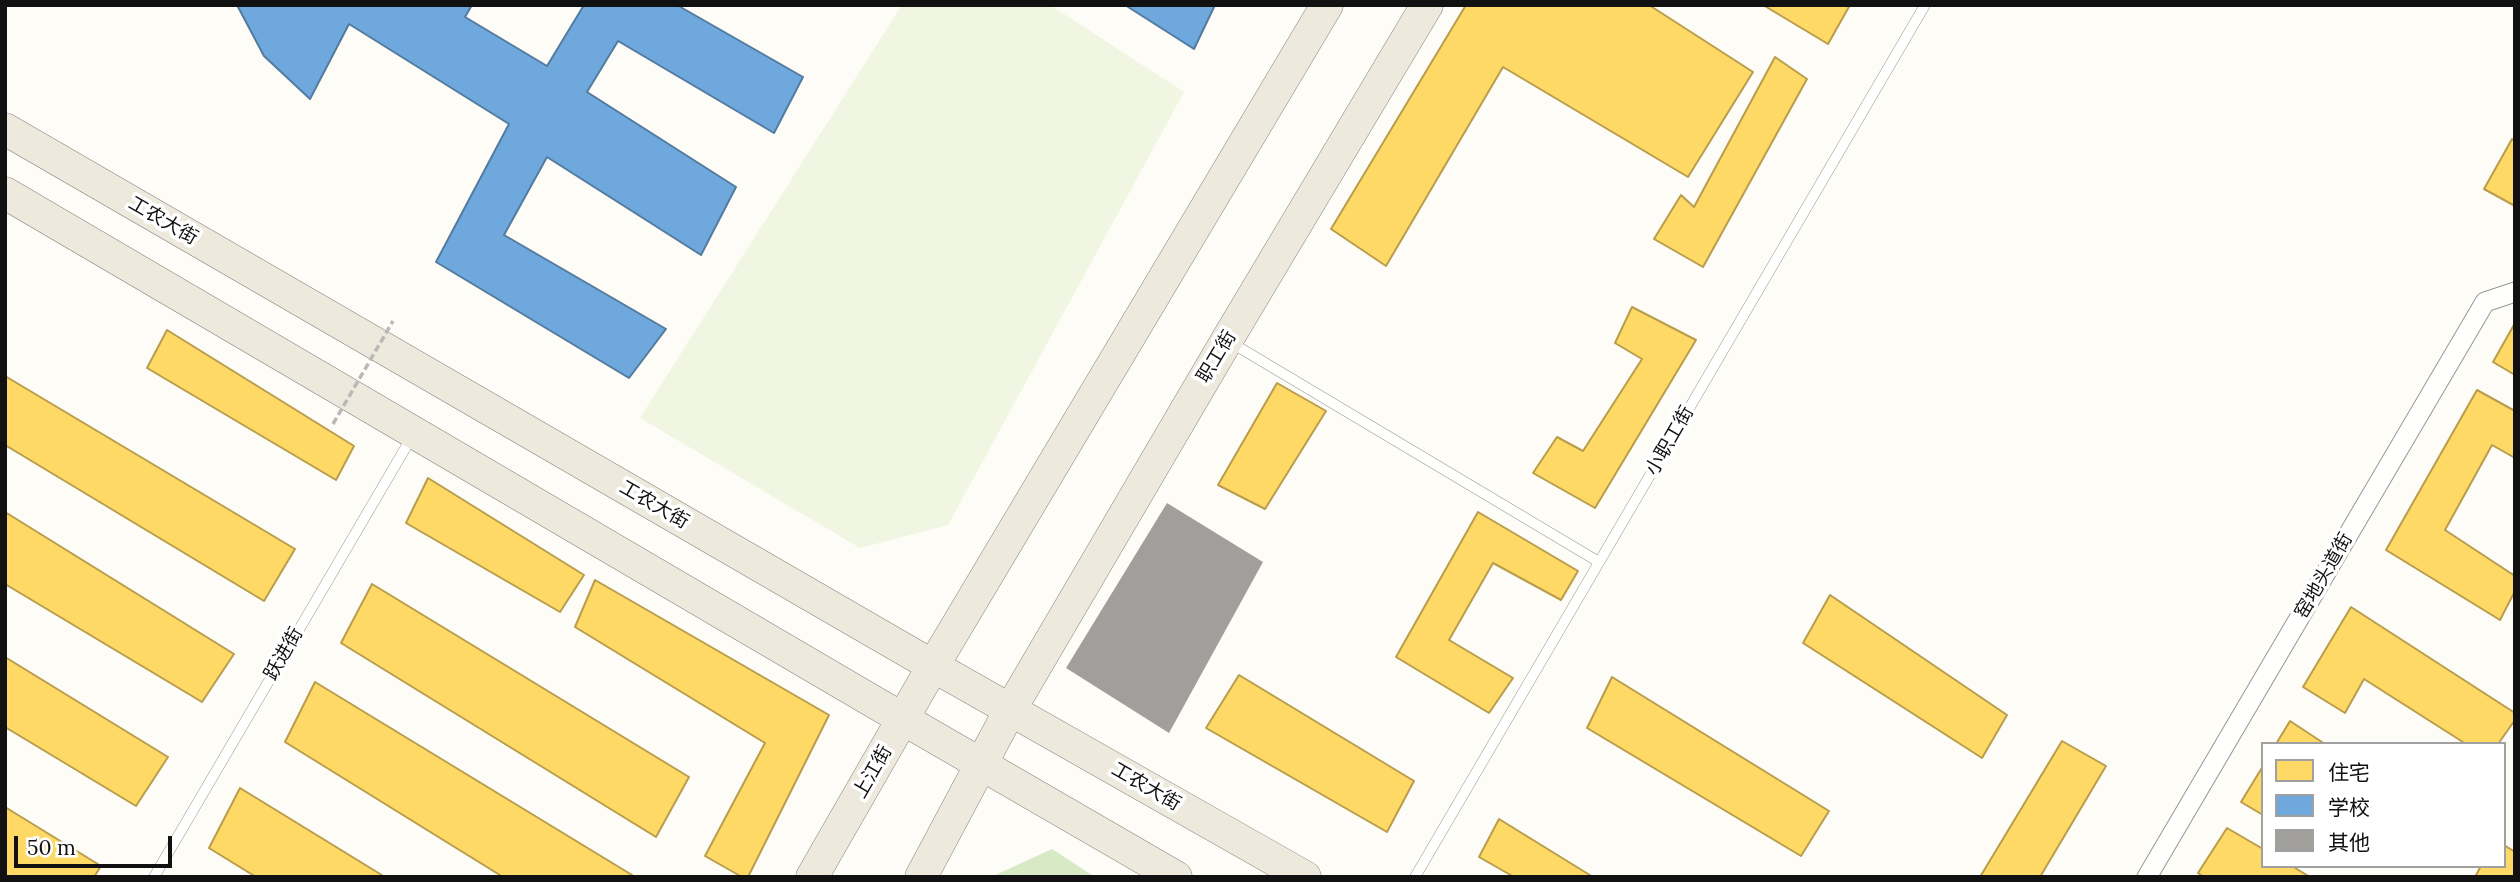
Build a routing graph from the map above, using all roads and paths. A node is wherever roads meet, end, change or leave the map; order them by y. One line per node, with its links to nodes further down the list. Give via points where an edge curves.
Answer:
1 (1326, 5): 12 (main road)
2 (1427, 5): 8 (main road, 职工街)
3 (1925, 5): 11 (lane, 小职工街)
4 (5, 129): 12 (main road, 工农大街)
5 (5, 193): 10 (main road)
6 (2515, 292): 22 (street, 窑地头道街, via 2485,302)
7 (393, 321): 9 (path, bridge)
8 (1227, 340): 11 (lane); 13 (main road, 职工街)
9 (333, 424)
10 (415, 432): 14 (main road); 16 (lane, 跃进街)
11 (1599, 562): 21 (lane, 小职工街)
12 (933, 666): 13 (main road, 工农大街); 14 (main road, 上江街)
13 (1010, 710): 15 (main road); 20 (main road, 工农大街)
14 (903, 719): 15 (main road); 17 (main road, 上江街)
15 (981, 765): 18 (main road); 19 (main road)
16 (154, 877)
17 (812, 877)
18 (920, 877)
19 (1177, 877)
20 (1305, 877)
21 (1415, 877)
22 (2147, 877)

